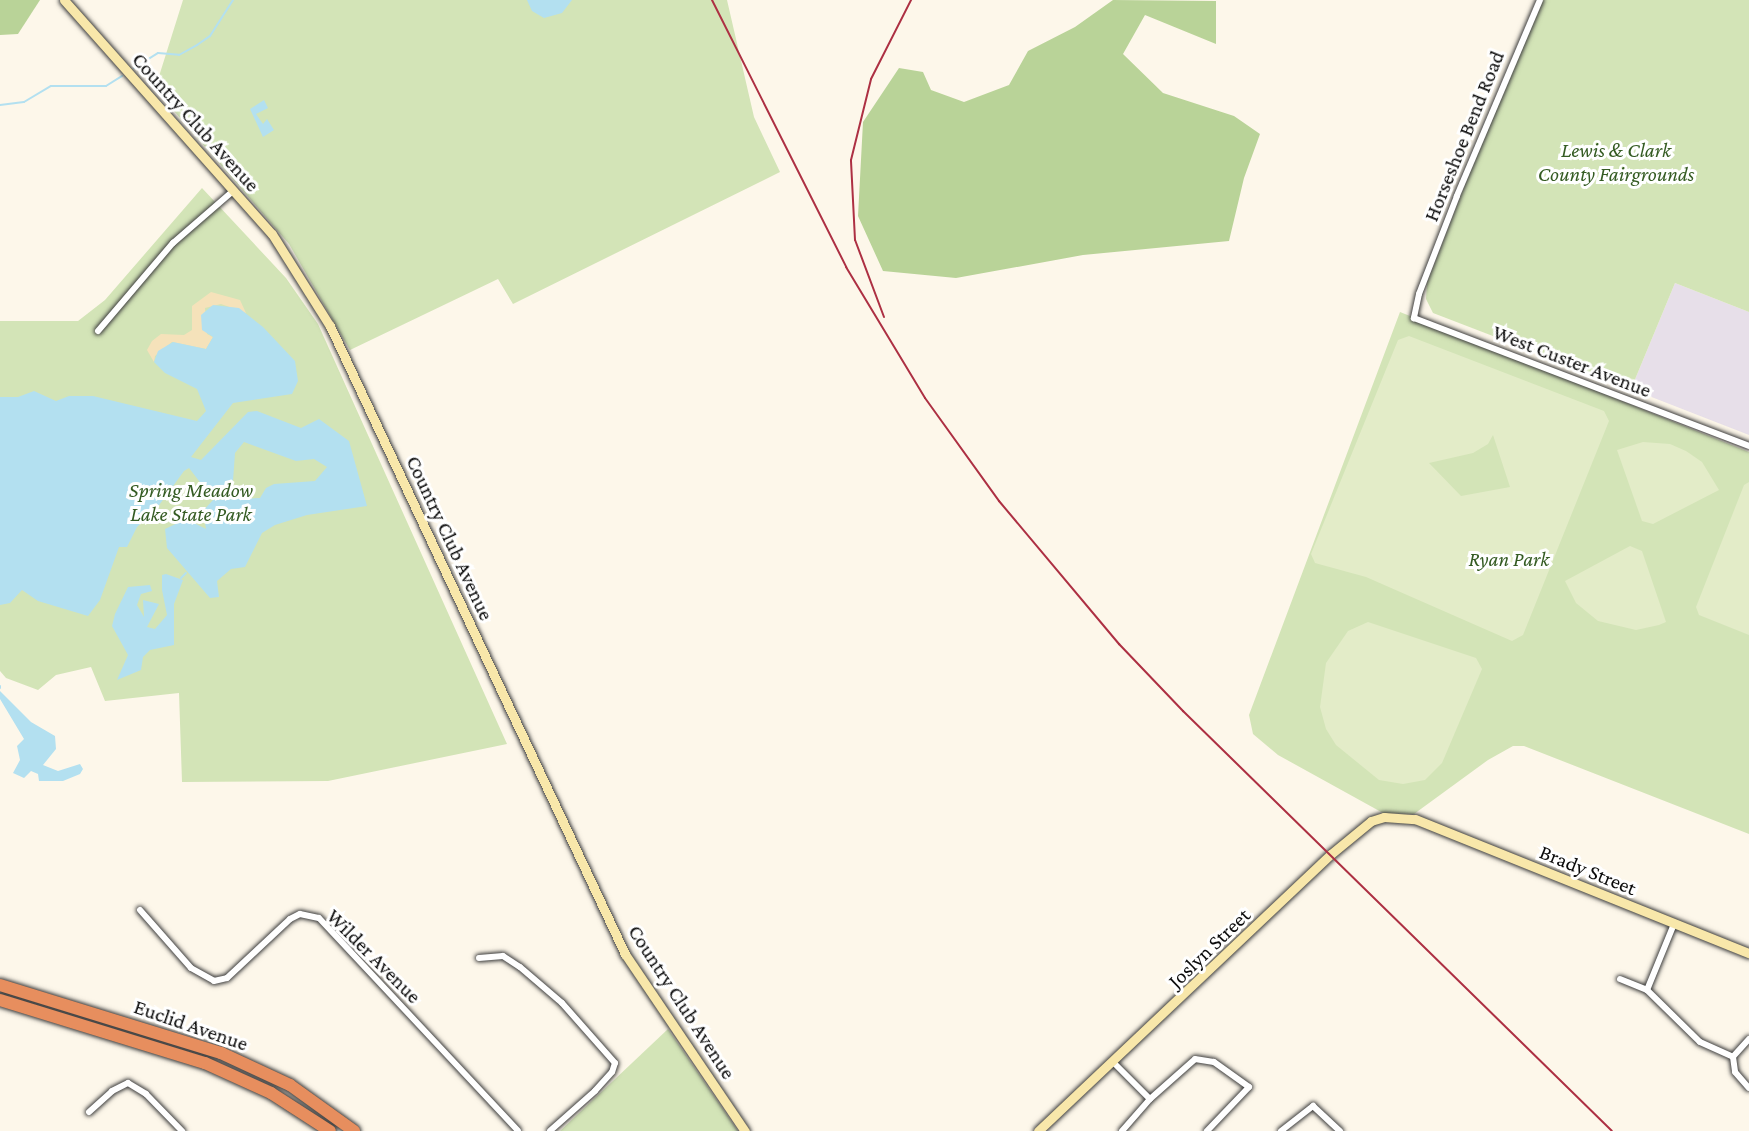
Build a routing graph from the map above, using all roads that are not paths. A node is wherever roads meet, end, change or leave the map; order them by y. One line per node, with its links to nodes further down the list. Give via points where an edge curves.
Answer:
1 (64, 0): 3 (street, Country Club Avenue)
2 (1540, 0): 4 (street, Horseshoe Bend Road)
3 (233, 191): 5 (street, via 173,243); 29 (street, Country Club Avenue, via 272,234 330,326 625,954)
4 (1422, 286): 6 (street, West Custer Avenue, via 1414,318)
5 (98, 331)
6 (1749, 446)
7 (1415, 819): 9 (street, Brady Street); 20 (street, Joslyn Street, via 1397,815 1371,821)
8 (140, 910): 27 (street, Wilder Avenue, via 191,968 214,981 227,978 290,919 300,914 319,918)
9 (1674, 924): 10 (street, Brady Street); 14 (street)
10 (1749, 953)
11 (479, 958): 28 (street, via 503,956 520,967 556,998 615,1063 595,1091)
12 (1620, 979): 14 (street)
13 (0, 985): 16 (highway, Euclid Avenue)
14 (1647, 990): 19 (street, via 1700,1042)
15 (0, 1000): 18 (highway, Euclid Avenue)
16 (169, 1036): 18 (highway); 26 (highway, Euclid Avenue, via 221,1053 290,1085)
17 (1749, 1039): 19 (street)
18 (166, 1051): 25 (highway, Euclid Avenue, via 243,1079)
19 (1733, 1057): 21 (street, via 1735,1072)
20 (1113, 1062): 22 (street); 30 (street, Joslyn Street)
21 (1749, 1088)
22 (1150, 1099): 31 (street); 32 (street, via 1195,1059 1214,1062 1249,1087)
23 (89, 1112): 24 (street, via 112,1091 128,1083 147,1094)
24 (182, 1131)
25 (330, 1131)
26 (354, 1131)
27 (518, 1131)
28 (550, 1131)
29 (745, 1131)
30 (1038, 1131)
31 (1122, 1131)
32 (1207, 1131)
33 (1281, 1131): 34 (street, via 1313,1106)
34 (1340, 1131)

